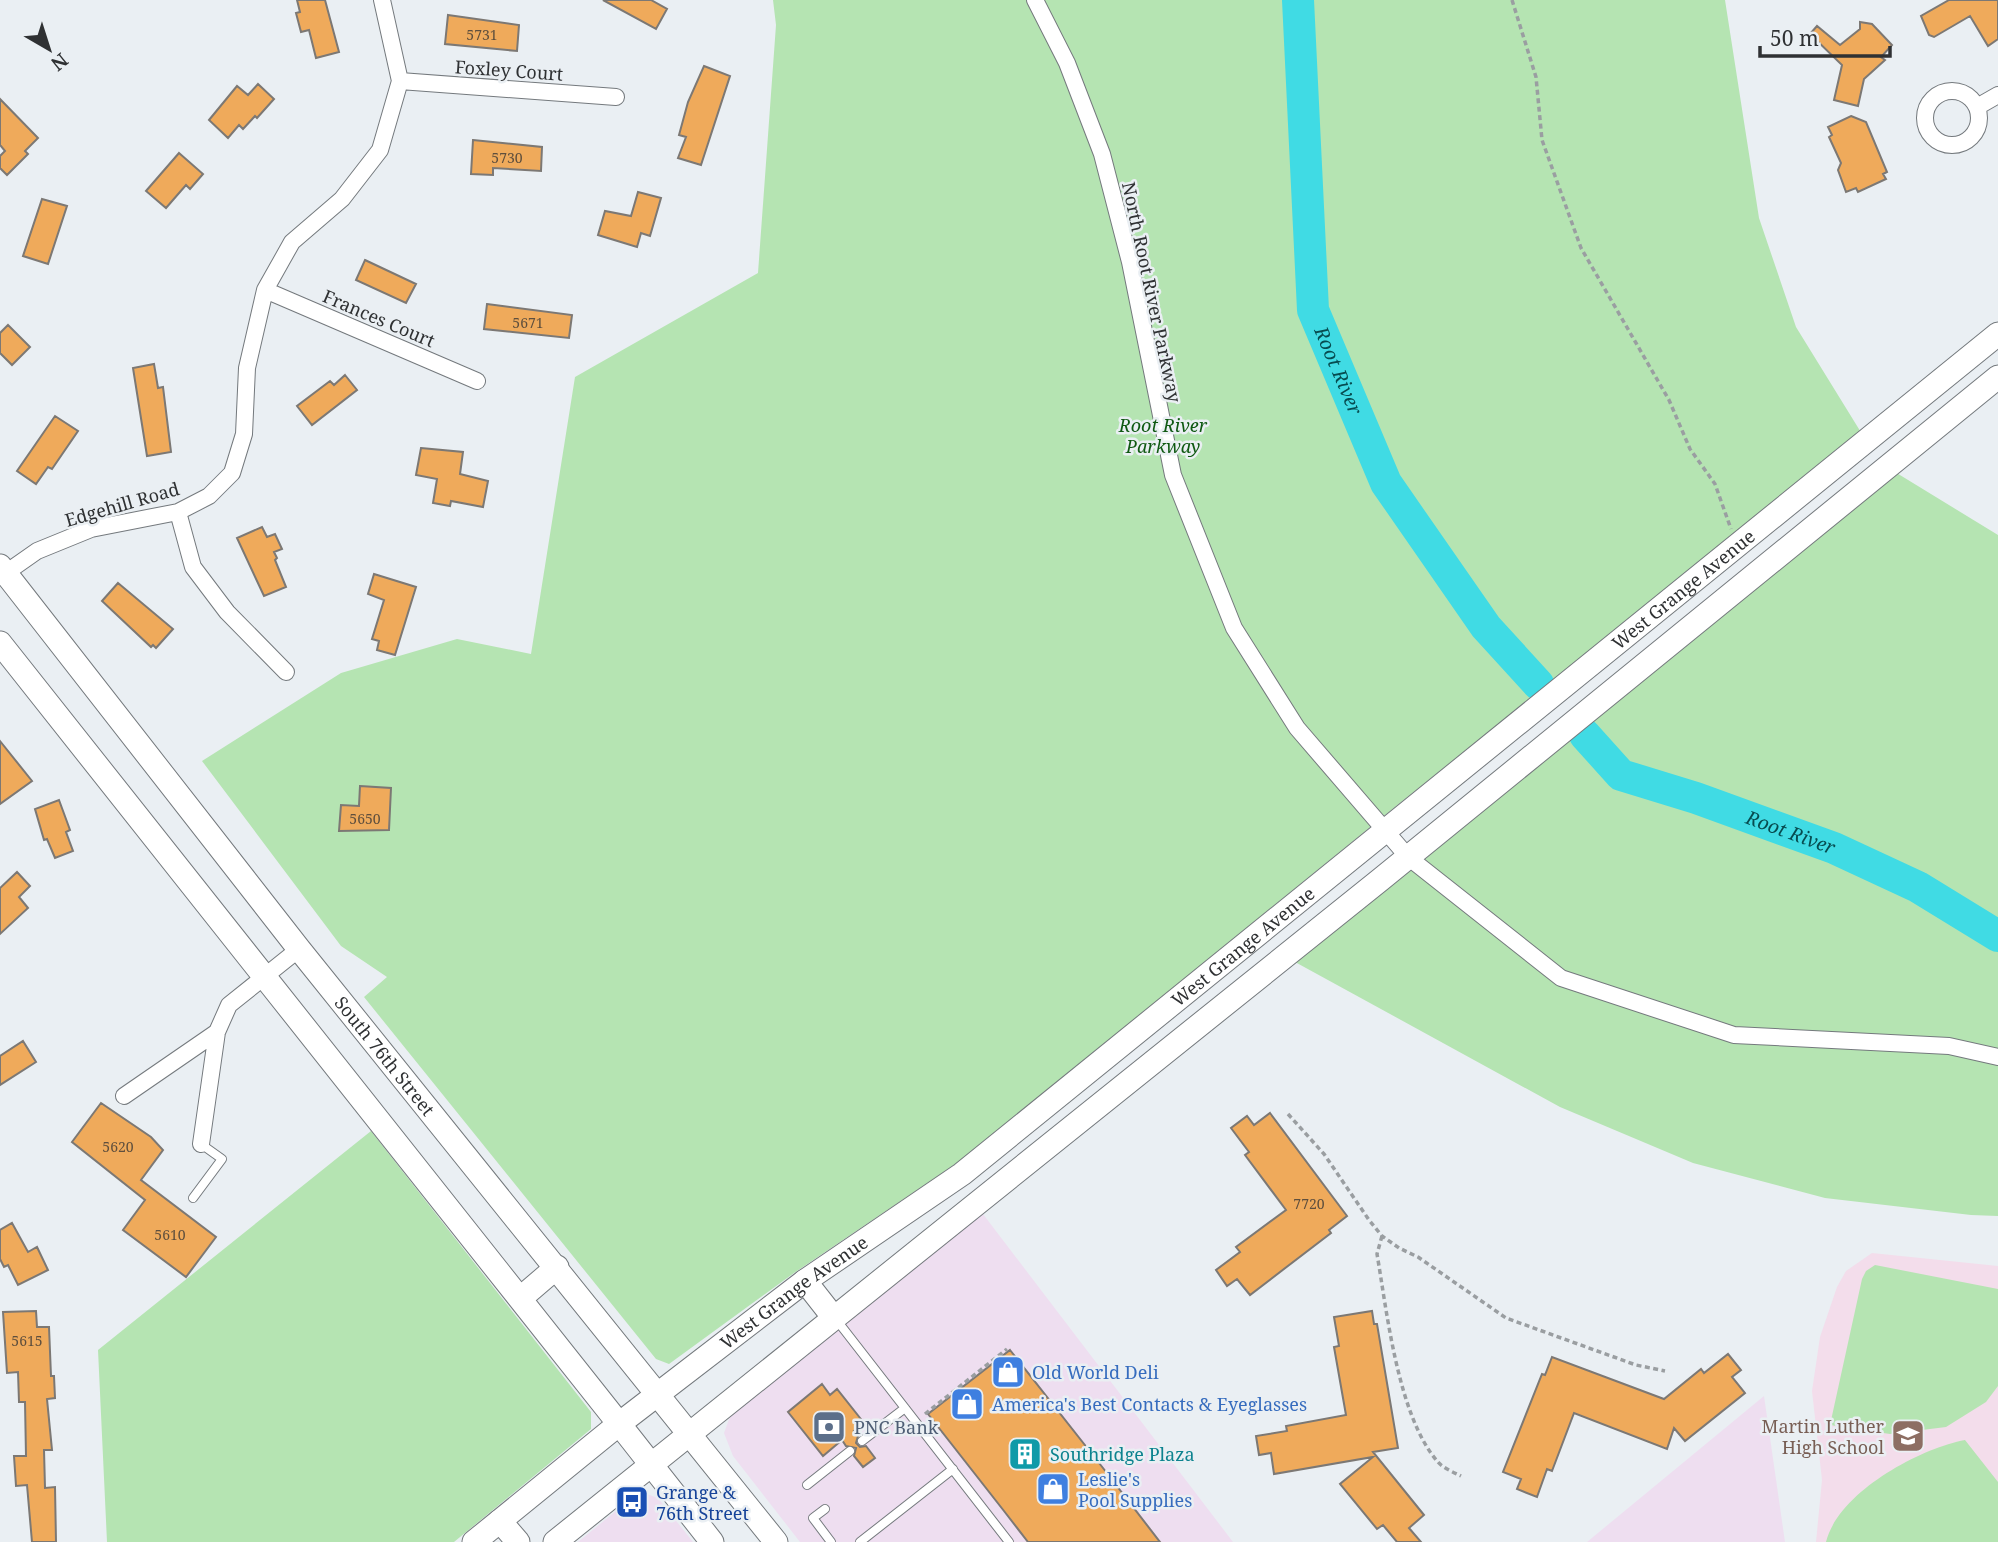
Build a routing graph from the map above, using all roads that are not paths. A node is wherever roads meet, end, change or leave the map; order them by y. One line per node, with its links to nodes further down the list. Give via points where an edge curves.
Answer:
1 (382, 0): 3 (street, Edgehill Road)
2 (1035, 0): 17 (street, North Root River Parkway, via 1067,63 1102,154 1130,262 1173,475 1234,628 1297,728)
3 (400, 81): 5 (street, Foxley Court); 7 (street, Edgehill Road, via 380,150 342,200 292,242)
4 (1998, 95): 6 (street)
5 (616, 97)
6 (1978, 107)
7 (265, 290): 10 (street, Frances Court); 11 (street, Edgehill Road, via 247,368 244,434 232,473 209,496)
8 (1998, 334): 15 (street, West Grange Avenue)
9 (1998, 377): 16 (street, West Grange Avenue)
10 (477, 381)
11 (178, 512): 12 (street, Edgehill Road, via 91,529 37,551); 14 (street, via 193,567 227,612)
12 (2, 572): 19 (street, South 76th Street)
13 (0, 643): 20 (street)
14 (286, 672)
15 (1556, 694): 16 (street); 17 (street, West Grange Avenue)
16 (1576, 720): 18 (street, West Grange Avenue)
17 (1388, 831): 18 (street, North Root River Parkway); 27 (street, West Grange Avenue, via 962,1174)
18 (1408, 857): 22 (street, North Root River Parkway, via 1561,978 1734,1035 1949,1046); 29 (street, West Grange Avenue)
19 (299, 950): 20 (street); 26 (street, South 76th Street)
20 (263, 978): 21 (street, via 229,1005); 28 (street)
21 (216, 1032): 23 (street); 24 (street)
22 (1998, 1057)
23 (124, 1096)
24 (201, 1144): 25 (lane, via 222,1159)
25 (193, 1198)
26 (557, 1267): 28 (street); 30 (street, South 76th Street)
27 (804, 1281): 29 (street); 30 (street, West Grange Avenue)
28 (522, 1297): 32 (street)
29 (834, 1318): 31 (lane); 33 (street, West Grange Avenue)
30 (659, 1394): 32 (street, West Grange Avenue); 33 (street, South 76th Street)
31 (905, 1408): 34 (lane); 37 (lane)
32 (619, 1424): 36 (street); 40 (street, West Grange Avenue)
33 (691, 1434): 36 (street, West Grange Avenue); 45 (street, South 76th Street)
34 (862, 1441)
35 (850, 1451): 38 (lane)
36 (651, 1465): 43 (street, West Grange Avenue); 44 (street)
37 (953, 1469): 47 (lane); 48 (lane)
38 (807, 1485)
39 (825, 1509): 46 (lane, via 813,1518)
40 (500, 1521): 41 (street, West Grange Avenue); 42 (street)
41 (474, 1542)
42 (518, 1542)
43 (555, 1542)
44 (712, 1542)
45 (776, 1542)
46 (831, 1542)
47 (860, 1542)
48 (1009, 1542)

